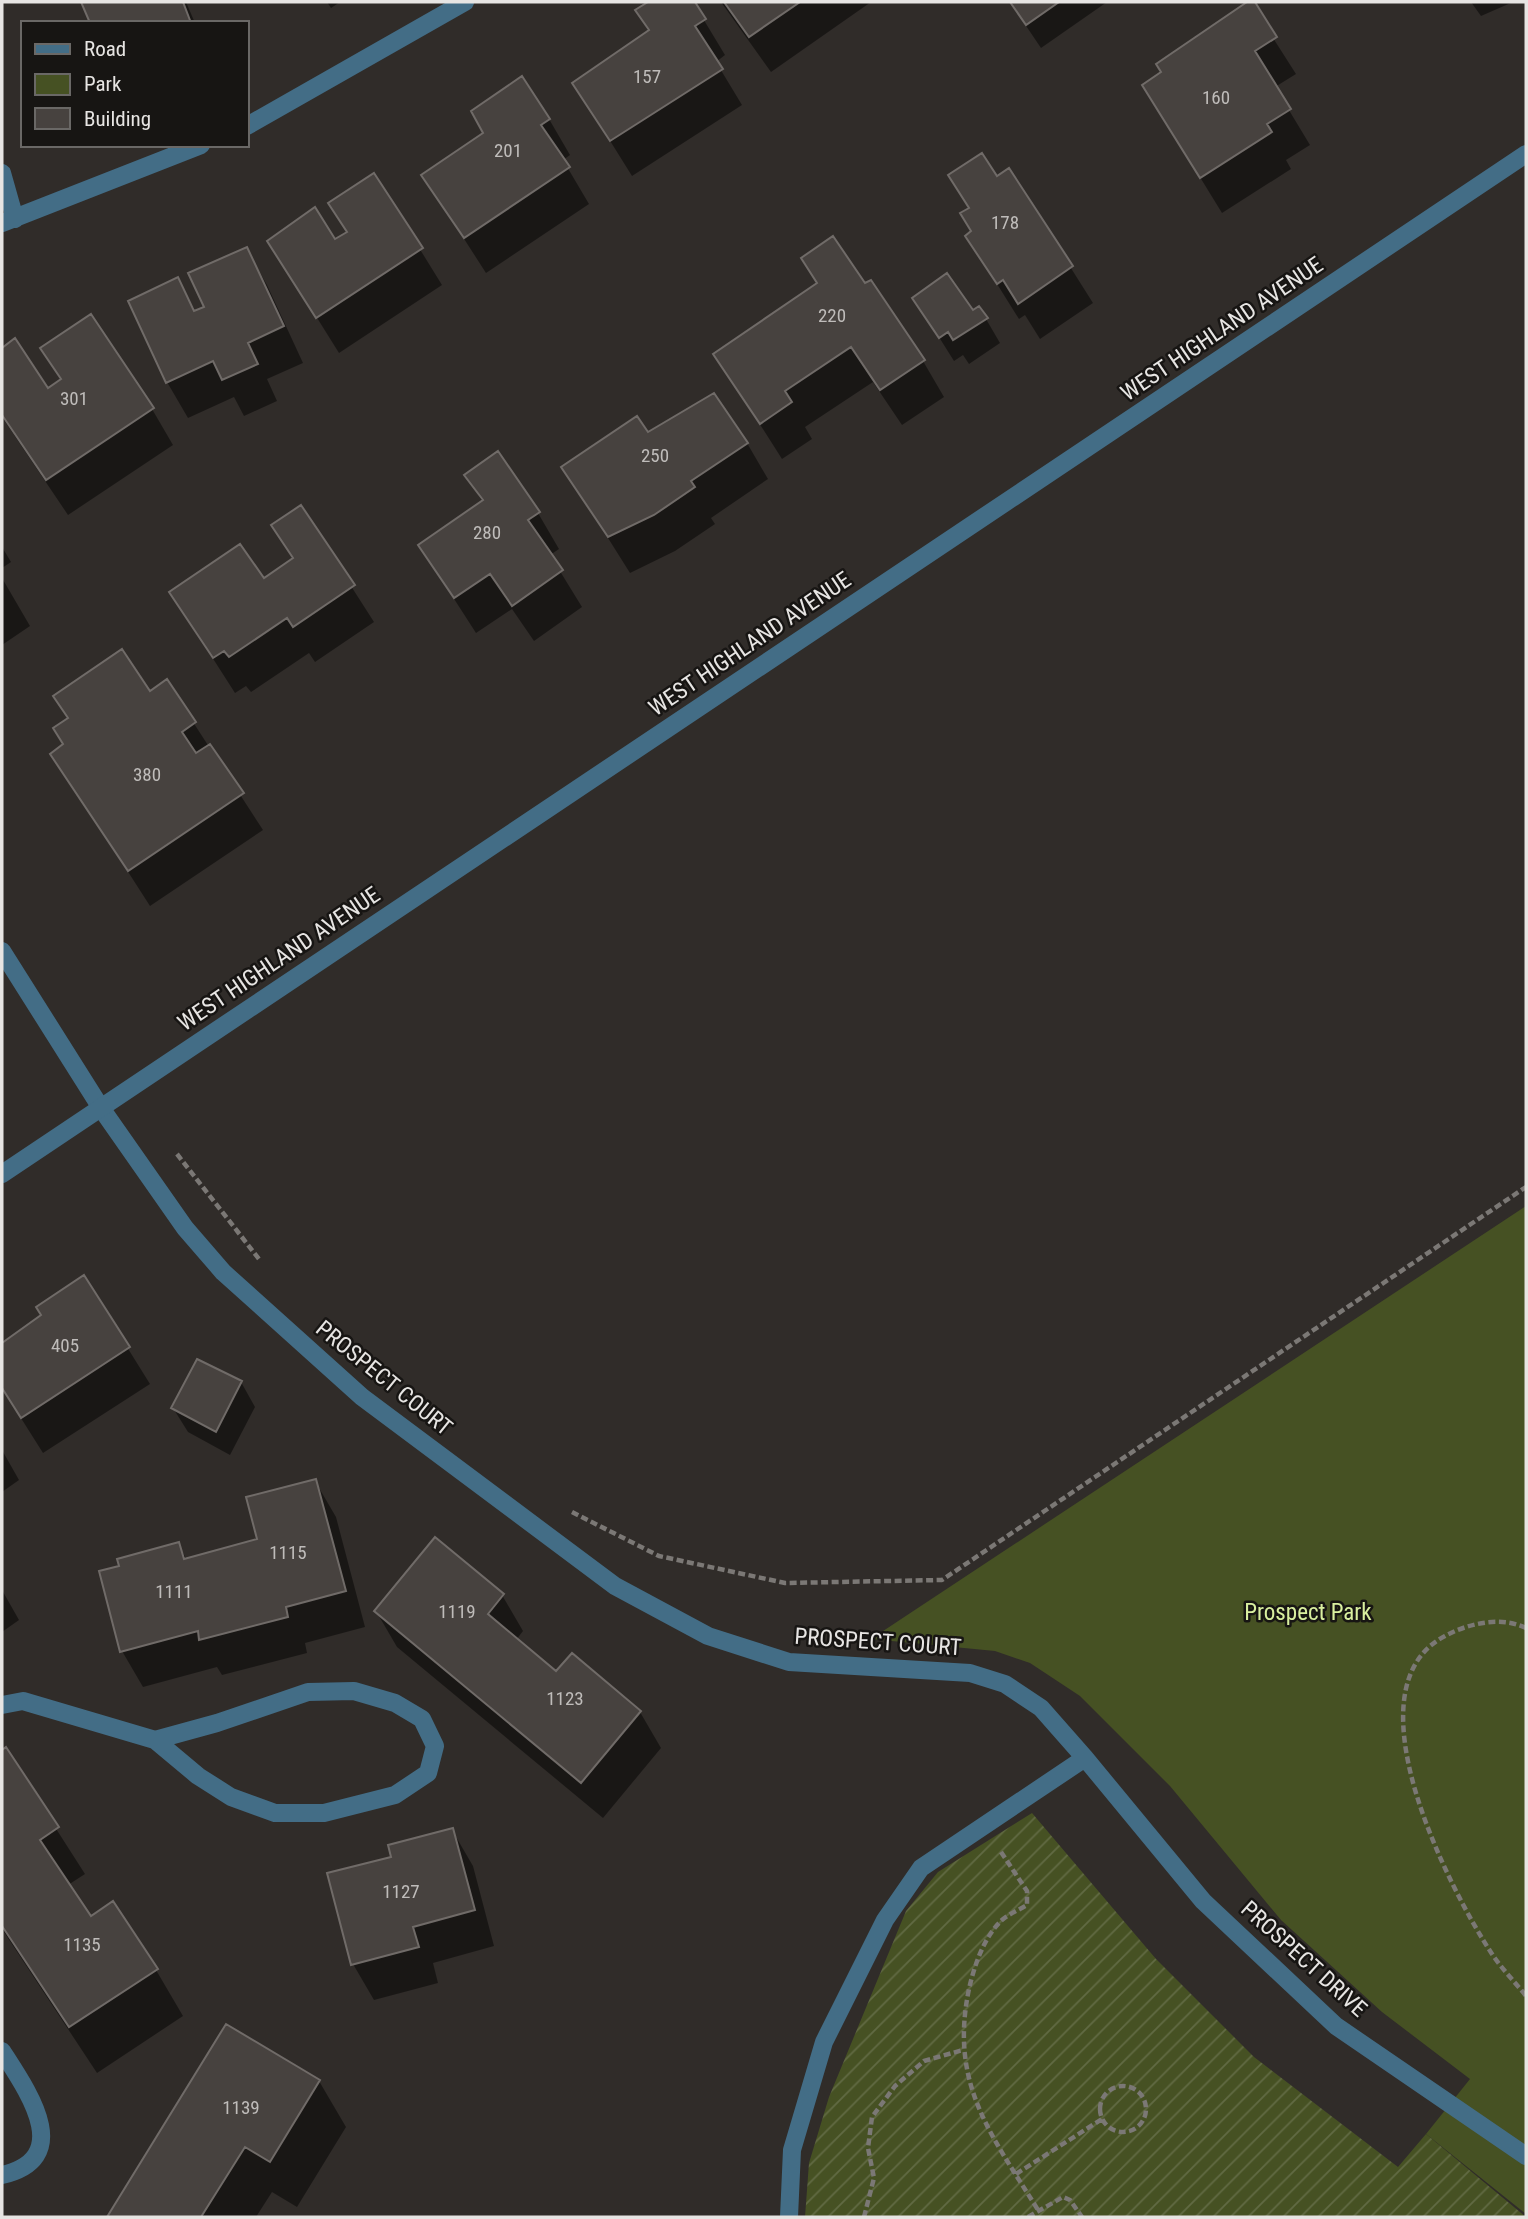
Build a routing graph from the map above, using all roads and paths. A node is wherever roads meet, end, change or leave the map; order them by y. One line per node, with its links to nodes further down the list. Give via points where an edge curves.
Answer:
1 (465, 2): 2 (street)
2 (248, 125)
3 (196, 147): 6 (street)
4 (1526, 154): 8 (street, WEST HIGHLAND AVENUE)
5 (2, 173): 6 (street)
6 (8, 221)
7 (2, 951): 8 (street, PROSPECT COURT)
8 (101, 1108): 10 (street, WEST HIGHLAND AVENUE); 17 (street, PROSPECT COURT, via 185,1228 223,1272 362,1397 615,1586 708,1636 789,1662 970,1674 1005,1684 1041,1709)
9 (177, 1154): 12 (path)
10 (2, 1174)
11 (1526, 1187): 13 (path, via 942,1580 785,1583 659,1556)
12 (265, 1266)
13 (569, 1511)
14 (1526, 1628): 19 (path, via 1514,1622 1477,1623 1442,1637 1418,1660 1404,1690 1401,1733 1428,1828 1493,1955)
15 (2, 1705): 16 (street, via 23,1701)
16 (155, 1740): 16 (street, via 231,1797 275,1813 324,1813 396,1795 428,1773 435,1746 422,1719 396,1703 354,1691 307,1692)
17 (1085, 1758): 23 (street, PROSPECT DRIVE, via 1203,1901 1336,2026); 27 (street, via 921,1868 885,1920 824,2042 792,2150)
18 (1005, 1858): 20 (path, via 1027,1891 1027,1905 1000,1922 981,1951 966,2002)
19 (1526, 1996)
20 (963, 2050): 24 (path, via 965,2069 987,2128); 28 (path, via 924,2061 895,2086 872,2117 868,2148 874,2178)
21 (2, 2052): 25 (street, via 33,2097 40,2142 37,2157 22,2170)
22 (1102, 2119): 22 (path, via 1112,2129 1135,2129 1145,2116 1145,2100 1129,2086 1114,2087 1102,2097); 24 (path)
23 (1526, 2156)
24 (1016, 2174): 26 (path)
25 (2, 2175)
26 (1038, 2210): 29 (path); 30 (path, via 1063,2197)
27 (789, 2217)
28 (864, 2217)
29 (1028, 2217)
30 (1082, 2217)

